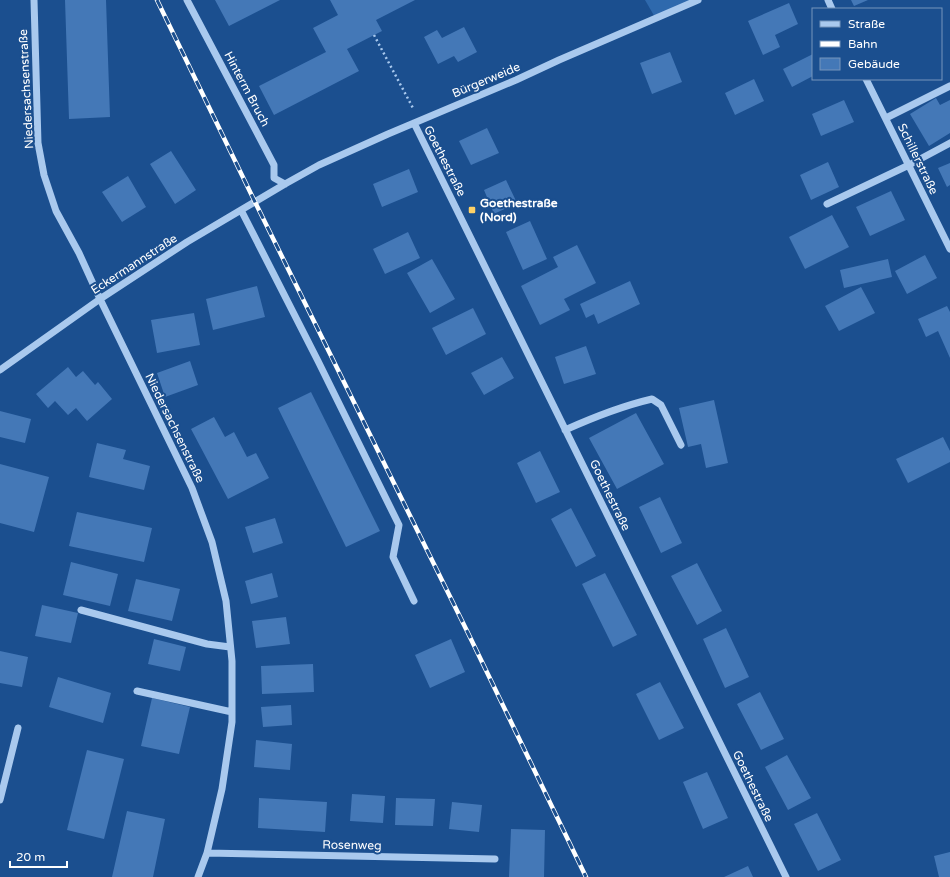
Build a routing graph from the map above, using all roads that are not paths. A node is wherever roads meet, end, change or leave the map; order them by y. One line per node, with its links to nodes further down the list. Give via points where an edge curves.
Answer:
1 (34, 0): 14 (street, Niedersachsenstraße, via 38,143 44,175 56,211)
2 (187, 0): 10 (street, Hinterm Bruch, via 274,165 274,178)
3 (698, 0): 7 (street, Bürgerweide)
4 (867, 80): 6 (street, Schillerstraße)
5 (950, 86): 6 (street)
6 (886, 118): 9 (street, Schillerstraße)
7 (416, 122): 10 (street, Bürgerweide, via 319,165); 16 (street, Goethestraße)
8 (950, 143): 9 (street)
9 (909, 165): 11 (street); 13 (street, Schillerstraße)
10 (285, 184): 12 (street, Eckermannstraße)
11 (826, 204)
12 (241, 210): 14 (street, Eckermannstraße); 18 (street, via 399,525 393,557)
13 (950, 249)
14 (100, 299): 15 (street, Eckermannstraße); 20 (street, Niedersachsenstraße, via 189,482 212,542 226,601)
15 (0, 370)
16 (565, 430): 17 (street, via 612,410 652,399 661,405); 28 (street, Goethestraße)
17 (681, 445)
18 (414, 601)
19 (81, 610): 20 (street, via 208,644)
20 (230, 647): 22 (street, Niedersachsenstraße)
21 (137, 691): 22 (street)
22 (232, 712): 25 (street, Niedersachsenstraße, via 222,789)
23 (18, 728): 24 (street)
24 (0, 800)
25 (207, 852): 26 (street, Rosenweg); 27 (street, Niedersachsenstraße)
26 (495, 859)
27 (198, 877)
28 (786, 877)

